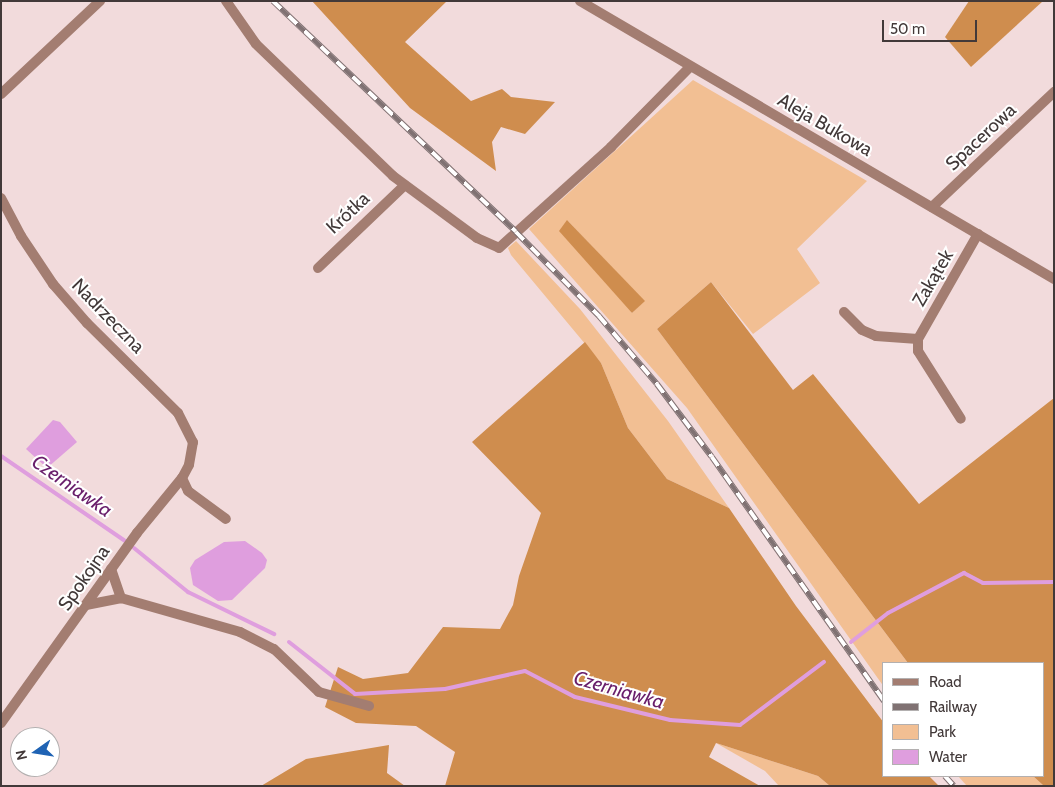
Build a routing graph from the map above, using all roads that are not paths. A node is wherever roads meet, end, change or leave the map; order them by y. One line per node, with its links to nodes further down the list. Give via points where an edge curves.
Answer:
1 (100, 1): 6 (street)
2 (226, 1): 7 (street, via 256,44)
3 (580, 1): 4 (street, Aleja Bukowa)
4 (690, 67): 7 (street, via 611,147 499,248 477,238); 9 (street, Aleja Bukowa)
5 (1054, 92): 9 (street, Spacerowa)
6 (1, 94)
7 (405, 185): 11 (street, Krótka)
8 (1, 198): 16 (street, Nadrzeczna, via 36,261 68,303 178,412 190,434)
9 (932, 207): 10 (street, Aleja Bukowa)
10 (978, 234): 12 (street, Aleja Bukowa); 14 (street, Zakątek)
11 (318, 268)
12 (1054, 279)
13 (844, 312): 14 (street, via 862,330 876,336)
14 (918, 339): 15 (street, via 918,351)
15 (961, 419)
16 (193, 452): 17 (street, Spokojna)
17 (182, 478): 18 (street, via 188,490); 19 (street, Spokojna)
18 (226, 519)
19 (111, 569): 20 (street); 21 (street, Spokojna)
20 (121, 598): 21 (street); 22 (street, via 240,632 274,650 320,692)
21 (86, 606): 23 (street, Spokojna)
22 (369, 706)
23 (1, 723)

